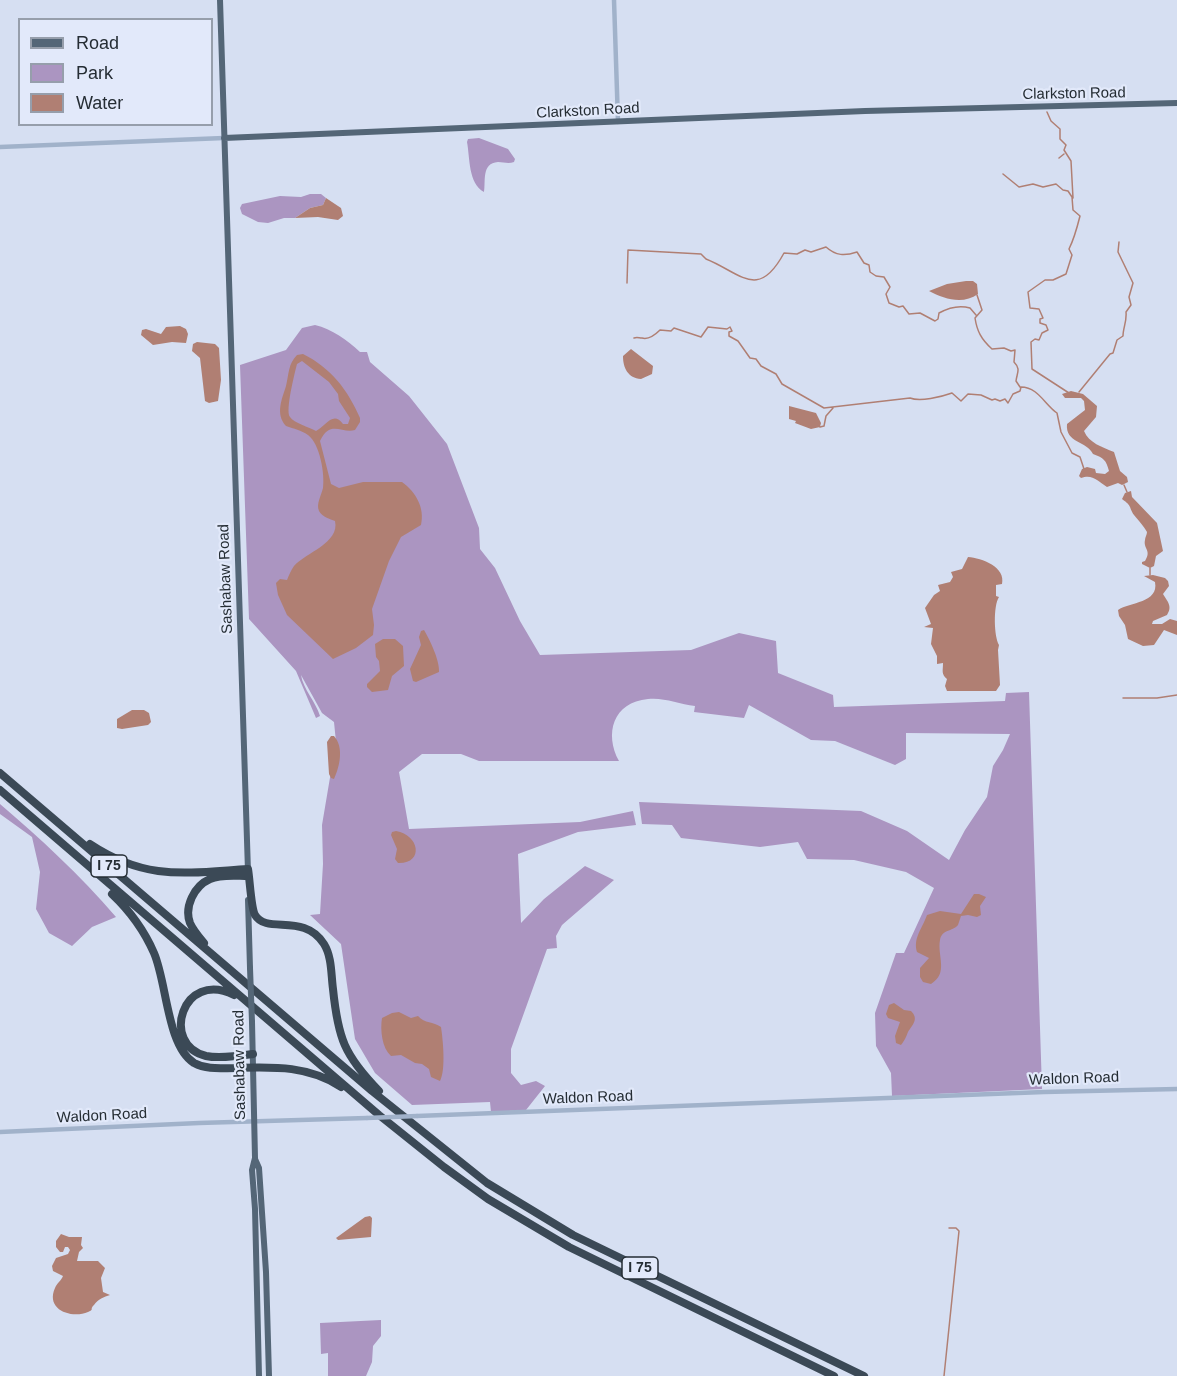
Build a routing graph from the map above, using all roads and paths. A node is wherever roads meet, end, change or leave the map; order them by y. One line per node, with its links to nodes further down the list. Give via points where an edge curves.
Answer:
1 (220, 0): 5 (main road, Sashabaw Road)
2 (614, 0): 4 (street)
3 (1177, 103): 4 (main road, Clarkston Road)
4 (618, 122): 5 (main road, Clarkston Road)
5 (224, 138): 6 (street, Clarkston Road); 11 (main road, Sashabaw Road)
6 (0, 147)
7 (0, 773): 9 (highway, I 75)
8 (0, 790): 10 (highway, I 75)
9 (50, 816): 11 (highway, via 106,854 138,868 178,874); 12 (highway, I 75)
10 (78, 859): 13 (highway, I 75); 15 (highway, via 125,906 147,938 160,972 177,1042 185,1055 209,1068)
11 (248, 873): 12 (highway, via 209,879 191,898 191,925); 14 (main road, Sashabaw Road, bridge); 17 (highway, via 252,908 258,919 269,924 302,926 315,933 324,945 342,1041 355,1065)
12 (218, 959): 17 (highway, I 75)
13 (245, 1001): 14 (highway, via 222,990 202,992 185,1006 181,1031 189,1045 202,1055); 18 (highway, I 75)
14 (253, 1054): 15 (main road, Sashabaw Road)
15 (253, 1067): 18 (highway, via 287,1068 318,1075); 19 (main road, Sashabaw Road)
16 (1177, 1089): 19 (street, Waldon Road, bridge)
17 (395, 1108): 31 (highway, I 75, via 487,1183 550,1222)
18 (375, 1112): 30 (highway, I 75, via 488,1199 543,1233)
19 (253, 1121): 20 (street, Waldon Road); 21 (main road, Sashabaw Road, via 252,1170)
20 (0, 1132)
21 (257, 1185): 22 (main road, Sashabaw Road); 23 (main road, Sashabaw Road)
22 (255, 1238): 23 (main road); 24 (main road, Sashabaw Road)
23 (264, 1239): 25 (main road, Sashabaw Road)
24 (257, 1317): 25 (main road); 26 (main road, Sashabaw Road)
25 (267, 1322): 27 (main road, Sashabaw Road)
26 (258, 1351): 27 (main road, via 264,1350); 28 (main road, Sashabaw Road)
27 (268, 1357): 29 (main road, Sashabaw Road)
28 (259, 1376)
29 (269, 1376)
30 (834, 1376)
31 (864, 1376)

